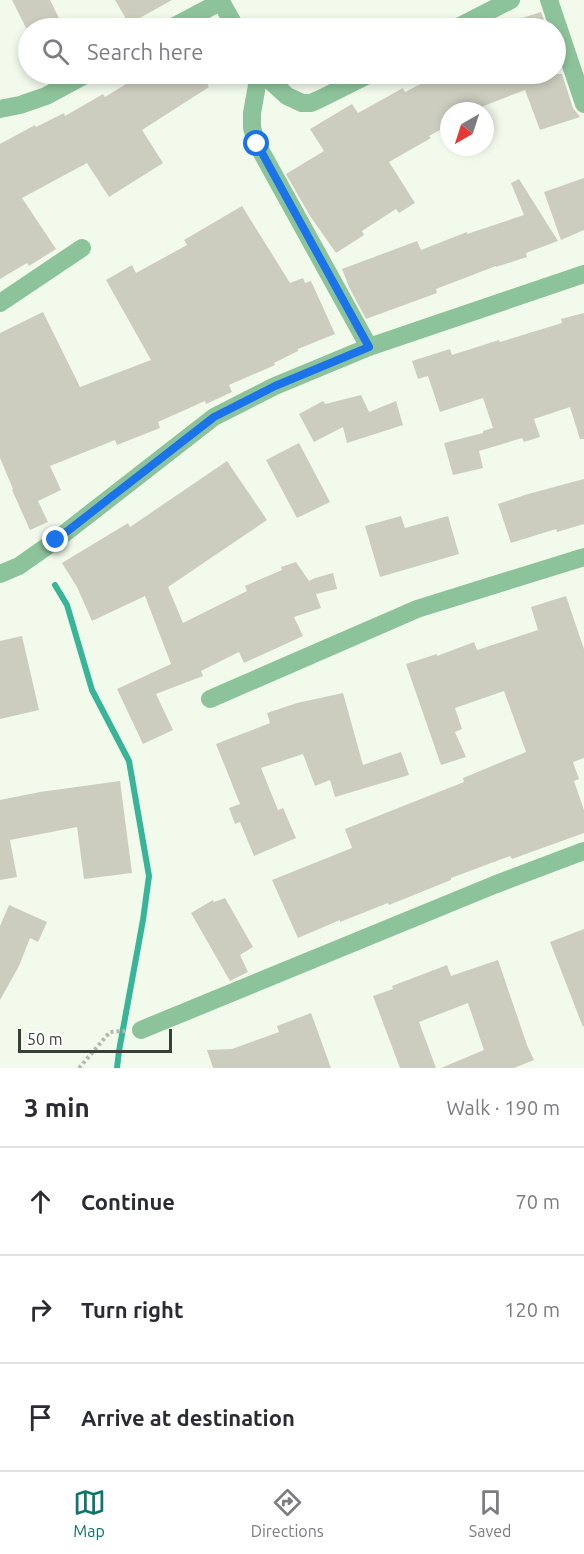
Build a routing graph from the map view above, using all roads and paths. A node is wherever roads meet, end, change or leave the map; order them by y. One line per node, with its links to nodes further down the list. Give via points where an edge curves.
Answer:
1 (511, 0): 6 (street)
2 (549, 0): 7 (street)
3 (220, 1): 4 (street); 5 (street)
4 (189, 18)
5 (230, 18)
6 (476, 18)
7 (555, 18)
8 (566, 51): 13 (street)
9 (68, 84): 14 (street, via 46,96)
10 (259, 84): 18 (street, via 252,113 257,144)
11 (273, 84): 12 (street, via 287,96 311,103)
12 (350, 84)
13 (584, 104)
14 (0, 109)
15 (82, 248): 17 (street)
16 (584, 274): 18 (street)
17 (0, 303)
18 (369, 347): 20 (street, via 275,386 214,417 56,540 19,567)
19 (584, 557): 21 (street, via 417,609)
20 (0, 574)
21 (210, 699)
22 (584, 851): 23 (street)
23 (141, 1030)
24 (110, 1032): 25 (path)
25 (79, 1068)

